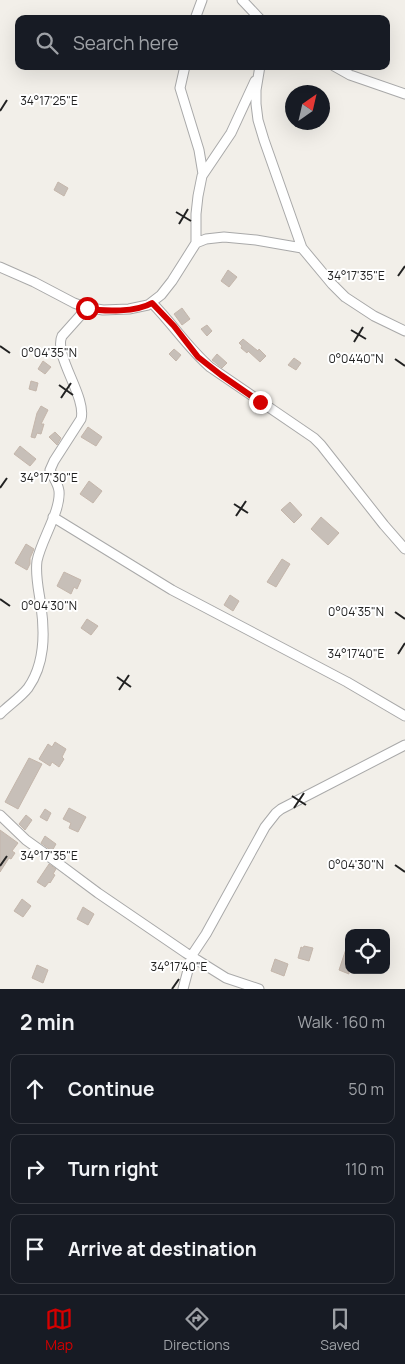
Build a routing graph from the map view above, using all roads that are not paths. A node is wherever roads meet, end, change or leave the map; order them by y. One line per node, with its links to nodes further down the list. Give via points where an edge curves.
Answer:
1 (202, 0): 3 (street)
2 (242, 0): 4 (street)
3 (196, 15)
4 (256, 15)
5 (184, 70): 9 (street, via 180,88)
6 (259, 70): 9 (street, via 231,133); 11 (street, via 258,120)
7 (341, 70): 8 (street)
8 (405, 94)
9 (203, 174): 10 (street, via 197,201)
10 (196, 243): 11 (street, via 224,237); 13 (street, via 169,285)
11 (302, 248): 15 (street, via 345,297)
12 (0, 267): 14 (street)
13 (152, 303): 14 (street, via 129,309); 17 (street, via 198,357 314,438)
14 (87, 308): 16 (street, via 60,340 82,414 51,466 59,496)
15 (405, 332)
16 (53, 517): 18 (street, via 42,544 36,572 43,630 41,657 28,687); 19 (street, via 172,590)
17 (405, 549)
18 (0, 714)
19 (405, 716)
20 (405, 745): 22 (street, via 276,813)
21 (0, 815): 22 (street, via 26,840)
22 (192, 956): 23 (street); 24 (street, via 226,978)
23 (183, 989)
24 (259, 989)

